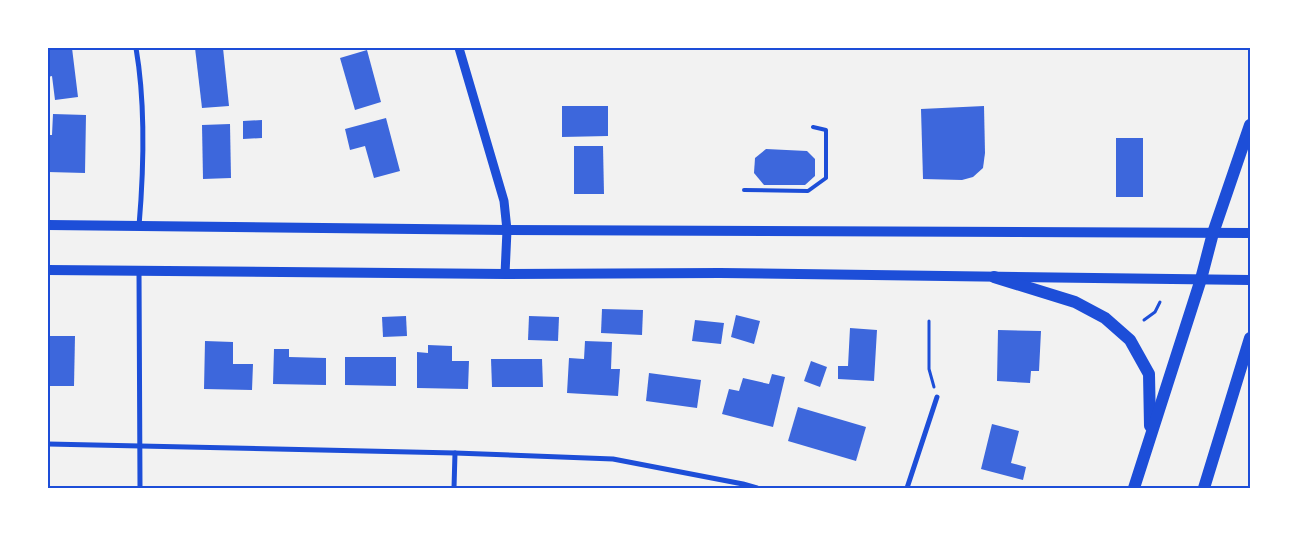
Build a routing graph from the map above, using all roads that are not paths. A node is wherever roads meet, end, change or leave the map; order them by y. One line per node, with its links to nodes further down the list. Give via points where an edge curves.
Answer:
1 (136, 48): 7 (street, via 143,111)
2 (459, 48): 8 (street, via 504,201)
3 (1250, 125): 9 (main road)
4 (813, 127): 5 (lane, via 826,130 826,178 808,192)
5 (744, 190)
6 (48, 225): 7 (main road)
7 (139, 226): 8 (main road)
8 (507, 230): 9 (main road); 13 (street)
9 (1213, 233): 10 (main road); 15 (main road)
10 (1250, 233)
11 (48, 270): 12 (main road)
12 (139, 270): 13 (main road); 21 (street)
13 (504, 274): 14 (main road)
14 (994, 277): 15 (main road); 19 (main road, via 1075,302 1105,318 1130,340 1150,374)
15 (1201, 279): 16 (main road); 19 (main road)
16 (1250, 280)
17 (1250, 338): 28 (main road)
18 (937, 397): 26 (street)
19 (1150, 436): 27 (main road)
20 (48, 444): 21 (street)
21 (140, 445): 22 (street); 23 (street)
22 (455, 453): 24 (street); 25 (street, via 613,459)
23 (140, 488)
24 (454, 488)
25 (757, 488)
26 (908, 488)
27 (1134, 488)
28 (1204, 488)

